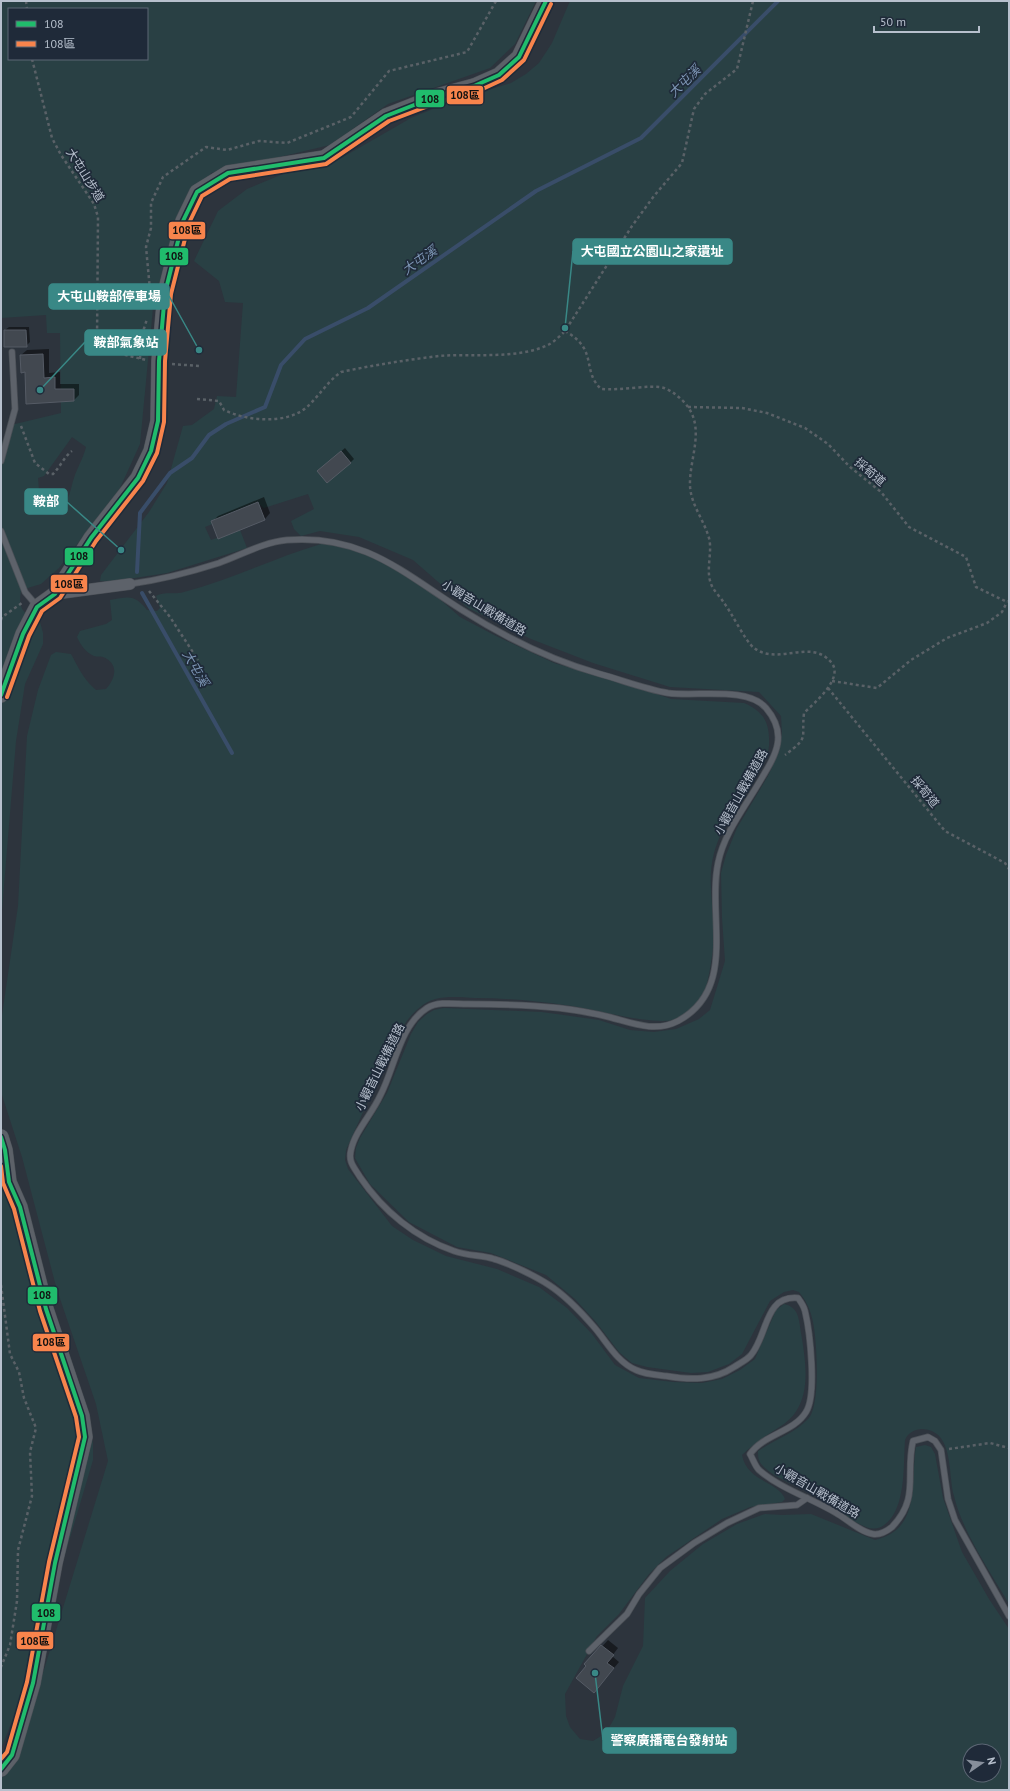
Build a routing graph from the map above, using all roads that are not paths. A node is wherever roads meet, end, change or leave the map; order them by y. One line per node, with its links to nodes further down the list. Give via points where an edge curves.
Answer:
1 (546, 1): 6 (main road, via 519,57 499,75 386,116 324,158 228,174 198,192 183,221 165,293 159,361 158,421 151,450 138,478 92,538)
2 (12, 352): 3 (lane, via 15,410)
3 (1, 461)
4 (1, 531): 7 (lane, via 25,592)
5 (130, 584): 6 (street); 10 (lane, 小觀音山戰備道路, via 215,564 281,540 322,540 341,543 380,557 466,612 545,656 670,693 744,696 762,703 778,725 778,746 726,838 718,863 716,960 706,996 694,1009 671,1024 652,1028 594,1013 560,1008 438,1004 426,1009 407,1030 381,1095 353,1143 350,1162 369,1189 404,1226 456,1252 495,1259 548,1284 574,1306 617,1356 636,1370 668,1377 702,1379 726,1372 751,1356 774,1307 791,1296 798,1298 805,1309 810,1332 812,1387 807,1412 794,1424 761,1443 750,1454 758,1469)
6 (55, 594): 7 (main road)
7 (33, 602): 8 (main road)
8 (1, 695)
9 (1, 1137): 13 (main road, via 9,1182 20,1207 46,1309 82,1416 85,1437 55,1564 33,1683 12,1755)
10 (808, 1498): 11 (lane, 小觀音山戰備道路, via 862,1529 873,1534 881,1534 891,1527 905,1510 910,1491 911,1450 914,1441 928,1437 935,1441 941,1450 948,1499 955,1520); 12 (lane, via 797,1505 759,1508 694,1542 660,1568 627,1614)
11 (1009, 1616)
12 (589, 1652)
13 (1, 1769)

